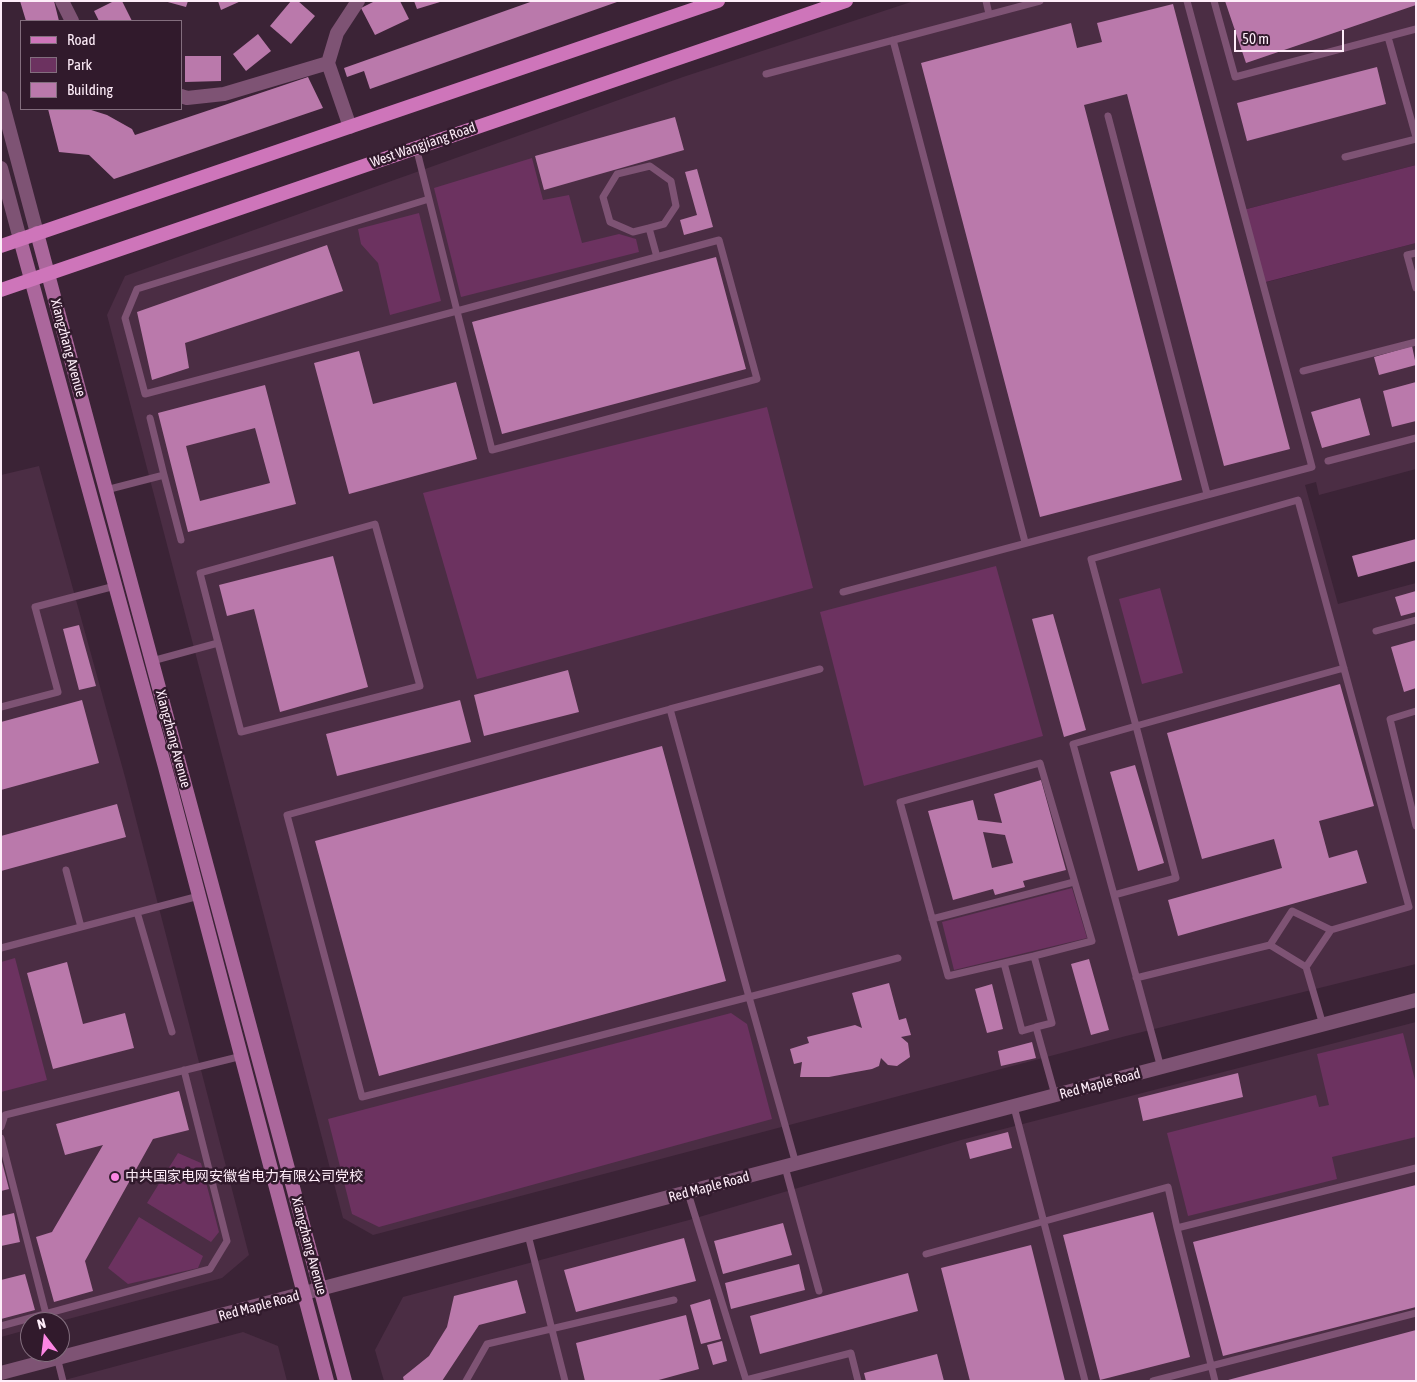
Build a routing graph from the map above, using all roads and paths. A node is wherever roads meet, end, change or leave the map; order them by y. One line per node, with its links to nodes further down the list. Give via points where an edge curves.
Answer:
1 (62, 1): 10 (street)
2 (358, 1): 14 (street, via 337,33)
3 (718, 1): 19 (main road)
4 (846, 1): 21 (main road, West Wangjiang Road)
5 (986, 1): 9 (lane)
6 (1040, 1): 9 (lane)
7 (1187, 1): 43 (lane, via 1312,467)
8 (1214, 1): 12 (lane, via 1235,77)
9 (989, 14): 13 (lane)
10 (72, 20)
11 (1416, 29): 12 (lane)
12 (1388, 37): 20 (lane)
13 (893, 40): 15 (lane); 45 (lane)
14 (328, 63): 16 (street, via 224,94); 19 (street)
15 (766, 74)
16 (182, 96)
17 (1, 98): 26 (street, Xiangzhang Avenue)
18 (1108, 116): 43 (lane)
19 (350, 127): 26 (main road)
20 (1416, 138): 22 (lane)
21 (416, 147): 24 (lane); 31 (main road, West Wangjiang Road)
22 (1345, 157)
23 (1, 168): 27 (street, Xiangzhang Avenue)
24 (429, 199): 35 (lane); 35 (lane, via 137,289 125,318 145,394)
25 (649, 228): 25 (lane, via 664,224 676,206 671,181 650,166 618,174 603,197 610,222 633,232); 30 (lane)
26 (37, 232): 27 (main road); 31 (main road, Xiangzhang Avenue)
27 (20, 239): 28 (main road); 32 (main road, Xiangzhang Avenue)
28 (1, 246)
29 (1416, 253): 33 (lane, via 1407,255)
30 (658, 257): 35 (lane); 35 (lane, via 719,240 757,379 492,450)
31 (48, 273): 32 (main road, West Wangjiang Road); 42 (main road, Xiangzhang Avenue)
32 (32, 280): 34 (main road, West Wangjiang Road); 46 (main road, Xiangzhang Avenue)
33 (1416, 288)
34 (1, 290)
35 (458, 311)
36 (1416, 342): 37 (lane)
37 (1303, 371)
38 (150, 418): 41 (lane)
39 (1416, 438): 40 (lane)
40 (1328, 461)
41 (164, 476): 42 (lane); 44 (lane)
42 (106, 490): 51 (main road, Xiangzhang Avenue)
43 (1207, 494): 45 (lane)
44 (181, 540)
45 (1025, 542): 47 (lane)
46 (115, 586): 54 (lane, via 35,608 58,692); 63 (main road, Xiangzhang Avenue)
47 (843, 592)
48 (1416, 620): 49 (lane)
49 (1376, 631)
50 (218, 643): 50 (lane, via 241,732 420,686 374,524 200,573); 51 (lane)
51 (152, 661): 94 (main road, Xiangzhang Avenue)
52 (1344, 668): 57 (lane); 57 (lane, via 1298,500 1091,560); 67 (lane, via 1408,907)
53 (820, 669): 55 (lane)
54 (1, 707)
55 (670, 709): 75 (lane); 75 (lane, via 287,815 362,1097)
56 (1416, 711): 58 (lane, via 1390,718)
57 (1136, 726): 62 (lane, via 1176,878); 62 (lane, via 1073,744)
58 (1414, 815): 59 (lane)
59 (1416, 826)
60 (66, 870): 66 (lane)
61 (1074, 882): 65 (lane); 65 (lane, via 1040,763 900,802); 70 (lane, via 1092,941)
62 (1114, 895): 74 (lane)
63 (199, 896): 64 (lane); 80 (main road, Xiangzhang Avenue)
64 (137, 912): 66 (lane); 79 (lane)
65 (932, 919): 72 (lane, via 948,976)
66 (82, 927): 69 (lane)
67 (1331, 930): 68 (lane, via 1292,911); 73 (lane)
68 (1270, 945): 73 (lane); 74 (lane)
69 (1, 948)
70 (1034, 956): 72 (lane); 78 (lane, via 1052,1023)
71 (898, 958): 75 (lane)
72 (1004, 963): 78 (lane, via 1022,1031)
73 (1306, 967): 77 (lane)
74 (1136, 978): 81 (lane)
75 (749, 997): 87 (lane)
76 (1416, 1000): 77 (street, Red Maple Road)
77 (1323, 1025): 81 (street, Red Maple Road)
78 (1036, 1027): 83 (lane)
79 (172, 1032)
80 (242, 1056): 82 (lane); 96 (main road, Xiangzhang Avenue)
81 (1161, 1068): 83 (street, Red Maple Road)
82 (184, 1070): 85 (lane, via 5,1115); 99 (lane, via 227,1241 210,1269)
83 (1055, 1096): 84 (street, Red Maple Road)
84 (1014, 1107): 87 (street, Red Maple Road); 90 (lane)
85 (1, 1127)
86 (1, 1138): 98 (lane)
87 (790, 1166): 89 (street, Red Maple Road); 95 (lane)
88 (1416, 1168): 91 (lane)
89 (688, 1193): 92 (street, Red Maple Road); 114 (lane, via 746,1380 851,1353)
90 (1044, 1220): 91 (lane, via 1168,1187); 93 (lane); 115 (lane)
91 (1177, 1228): 107 (lane)
92 (528, 1235): 94 (street, Red Maple Road); 103 (lane)
93 (926, 1254)
94 (321, 1290): 96 (street, Red Maple Road); 111 (main road, Xiangzhang Avenue)
95 (820, 1290)
96 (304, 1294): 104 (street, Red Maple Road); 110 (main road, Xiangzhang Avenue)
97 (674, 1300): 103 (lane)
98 (45, 1312)
99 (67, 1312)
100 (1416, 1314): 107 (lane)
101 (20, 1323): 102 (lane)
102 (1, 1326)
103 (552, 1329): 112 (lane, via 487,1344); 113 (lane)
104 (70, 1352)
105 (35, 1362): 108 (street, Red Maple Road)
106 (58, 1362): 109 (lane)
107 (1211, 1366): 116 (lane); 117 (lane)
108 (1, 1373)
109 (63, 1381)
110 (327, 1381)
111 (345, 1381)
112 (466, 1381)
113 (565, 1381)
114 (858, 1381)
115 (1085, 1381)
116 (1153, 1381)
117 (1215, 1381)

